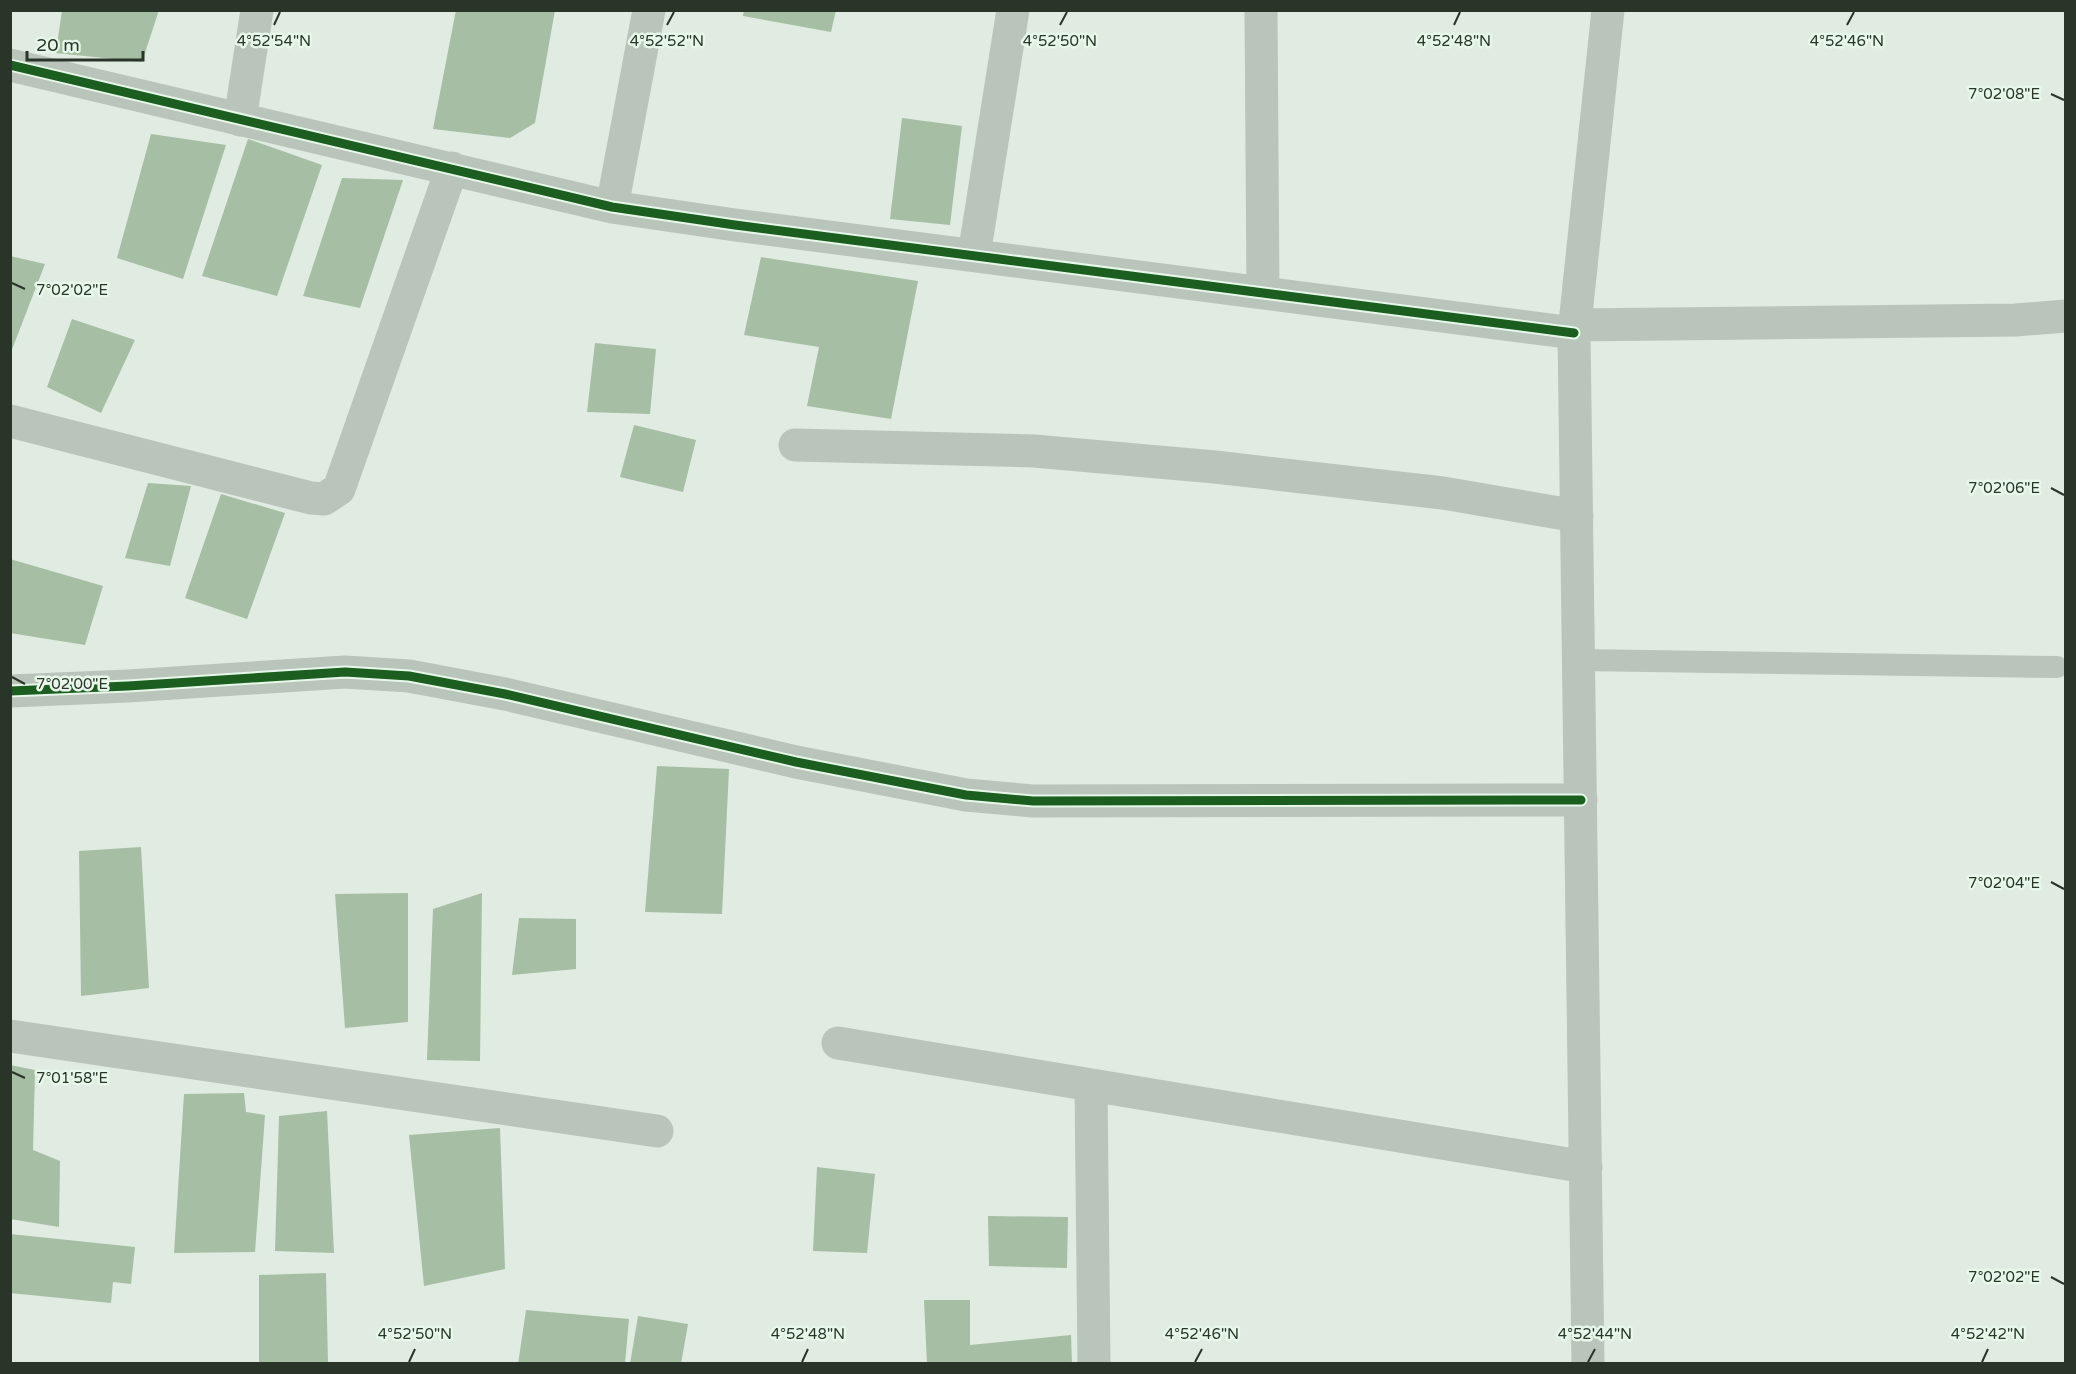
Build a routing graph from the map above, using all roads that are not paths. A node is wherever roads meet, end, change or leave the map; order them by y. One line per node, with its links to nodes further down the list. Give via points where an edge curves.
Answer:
1 (257, 10): 7 (street)
2 (649, 10): 9 (street)
3 (1013, 10): 10 (street)
4 (1262, 10): 11 (street)
5 (1608, 10): 13 (street)
6 (10, 65): 7 (street)
7 (240, 120): 8 (street)
8 (452, 168): 9 (street); 14 (street, via 339,489 324,499)
9 (612, 207): 10 (street)
10 (974, 255): 11 (street)
11 (1263, 293): 13 (street)
12 (2066, 316): 13 (street, via 2016,321)
13 (1574, 329): 16 (street)
14 (10, 421)
15 (795, 445): 16 (street, via 1034,452 1203,466 1443,493)
16 (1577, 516): 17 (street)
17 (1580, 660): 18 (lane); 20 (street)
18 (2057, 667)
19 (10, 691): 20 (street, via 356,672 410,676 505,694 796,762 966,795 1033,801)
20 (1581, 800): 25 (street)
21 (10, 1036): 24 (street)
22 (838, 1043): 23 (street)
23 (1091, 1086): 25 (street); 26 (street)
24 (657, 1131)
25 (1587, 1167): 27 (street)
26 (1094, 1364)
27 (1588, 1364)

